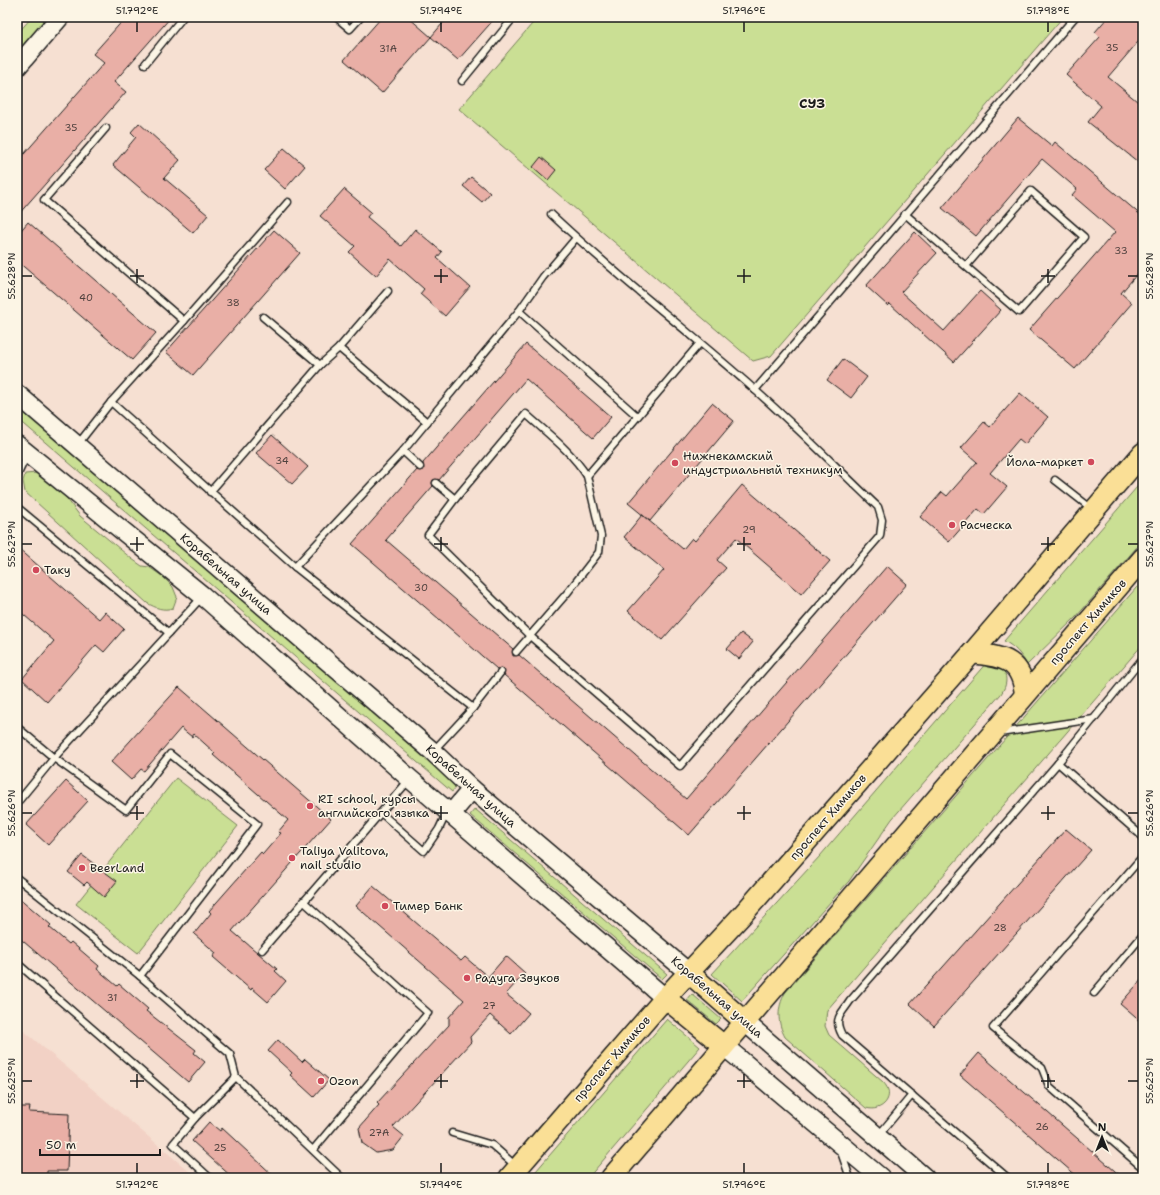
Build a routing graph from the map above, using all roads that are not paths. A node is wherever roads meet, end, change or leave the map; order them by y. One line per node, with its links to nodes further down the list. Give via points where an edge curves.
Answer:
1 (60, 17): 8 (main road)
2 (183, 17): 7 (lane)
3 (336, 17): 4 (lane, via 350,29)
4 (361, 17)
5 (514, 17): 9 (lane)
6 (1075, 17): 13 (lane)
7 (145, 64)
8 (17, 67)
9 (462, 81)
10 (106, 128): 19 (lane, via 44,200)
11 (288, 202): 19 (lane)
12 (551, 214): 14 (lane)
13 (905, 214): 15 (lane); 23 (lane)
14 (576, 238): 17 (lane, via 543,277); 20 (lane)
15 (966, 266): 15 (lane, via 1019,312 1084,237 1031,191)
16 (388, 290): 21 (lane)
17 (519, 311): 26 (lane); 27 (lane)
18 (263, 317): 22 (lane)
19 (184, 321): 25 (lane)
20 (700, 343): 23 (lane); 26 (lane)
21 (339, 348): 22 (lane); 27 (lane)
22 (320, 365): 37 (lane)
23 (755, 390): 45 (lane, via 878,507 882,520 880,536 680,766)
24 (17, 394): 28 (main road, Корабельная улица)
25 (111, 402): 28 (lane); 37 (lane)
26 (637, 416): 34 (lane)
27 (427, 422): 30 (lane)
28 (77, 445): 55 (main road, Корабельная улица)
29 (22, 449): 33 (lane); 43 (main road)
30 (403, 451): 32 (lane); 42 (lane)
31 (1143, 453): 40 (main road, проспект Химиков)
32 (420, 467)
33 (17, 476)
34 (587, 476): 38 (lane, via 578,461 526,414); 45 (lane, via 601,536 599,552)
35 (1055, 480): 40 (lane)
36 (436, 483): 38 (lane)
37 (210, 492): 42 (lane)
38 (455, 499): 45 (lane, via 428,535)
39 (17, 507): 44 (lane)
40 (1093, 510): 47 (main road, проспект Химиков)
41 (1143, 558): 50 (main road, проспект Химиков)
42 (296, 567): 51 (lane)
43 (203, 596): 44 (lane); 58 (main road)
44 (169, 633): 56 (lane)
45 (530, 636): 46 (lane)
46 (516, 652)
47 (972, 653): 50 (main road, via 1000,657 1008,661 1017,670 1024,684); 70 (main road, проспект Химиков)
48 (1143, 658): 52 (lane)
49 (500, 672): 51 (lane)
50 (1025, 695): 54 (main road, проспект Химиков)
51 (473, 708): 55 (lane)
52 (1094, 719): 54 (lane); 57 (lane)
53 (17, 727): 56 (lane)
54 (991, 735): 74 (main road, проспект Химиков)
55 (432, 751): 59 (main road, Корабельная улица)
56 (54, 758): 60 (lane); 71 (lane, via 126,810 170,754 257,824)
57 (1058, 763): 63 (lane); 77 (lane, via 850,1001 838,1018 842,1036)
58 (410, 778): 61 (main road); 62 (lane)
59 (472, 789): 61 (main road); 70 (main road, Корабельная улица)
60 (17, 803)
61 (449, 812): 62 (lane, via 424,851); 73 (main road)
62 (381, 813): 66 (lane)
63 (1143, 837)
64 (1143, 856): 83 (lane, via 993,1028 1042,1068 1049,1086)
65 (17, 878): 71 (lane)
66 (303, 901): 68 (lane); 82 (lane, via 428,1013)
67 (1143, 935): 72 (lane)
68 (262, 950)
69 (17, 963): 78 (lane)
70 (689, 973): 73 (main road, проспект Химиков); 74 (main road, Корабельная улица)
71 (140, 976): 76 (lane, via 230,1054)
72 (1094, 993)
73 (665, 998): 75 (main road); 84 (main road, проспект Химиков)
74 (745, 1022): 75 (main road, проспект Химиков); 80 (main road, Корабельная улица)
75 (724, 1046): 81 (main road); 87 (main road, проспект Химиков)
76 (236, 1077): 78 (lane); 82 (lane)
77 (912, 1095): 80 (lane); 91 (lane)
78 (194, 1118): 85 (lane, via 173,1144)
79 (452, 1133): 84 (lane, via 492,1145)
80 (878, 1137): 90 (main road, Корабельная улица)
81 (837, 1139): 88 (lane); 89 (main road)
82 (313, 1150): 86 (lane)
83 (1143, 1168)
84 (513, 1173)
85 (210, 1178)
86 (342, 1178)
87 (611, 1178)
88 (850, 1178)
89 (882, 1178)
90 (925, 1178)
91 (1008, 1178)

